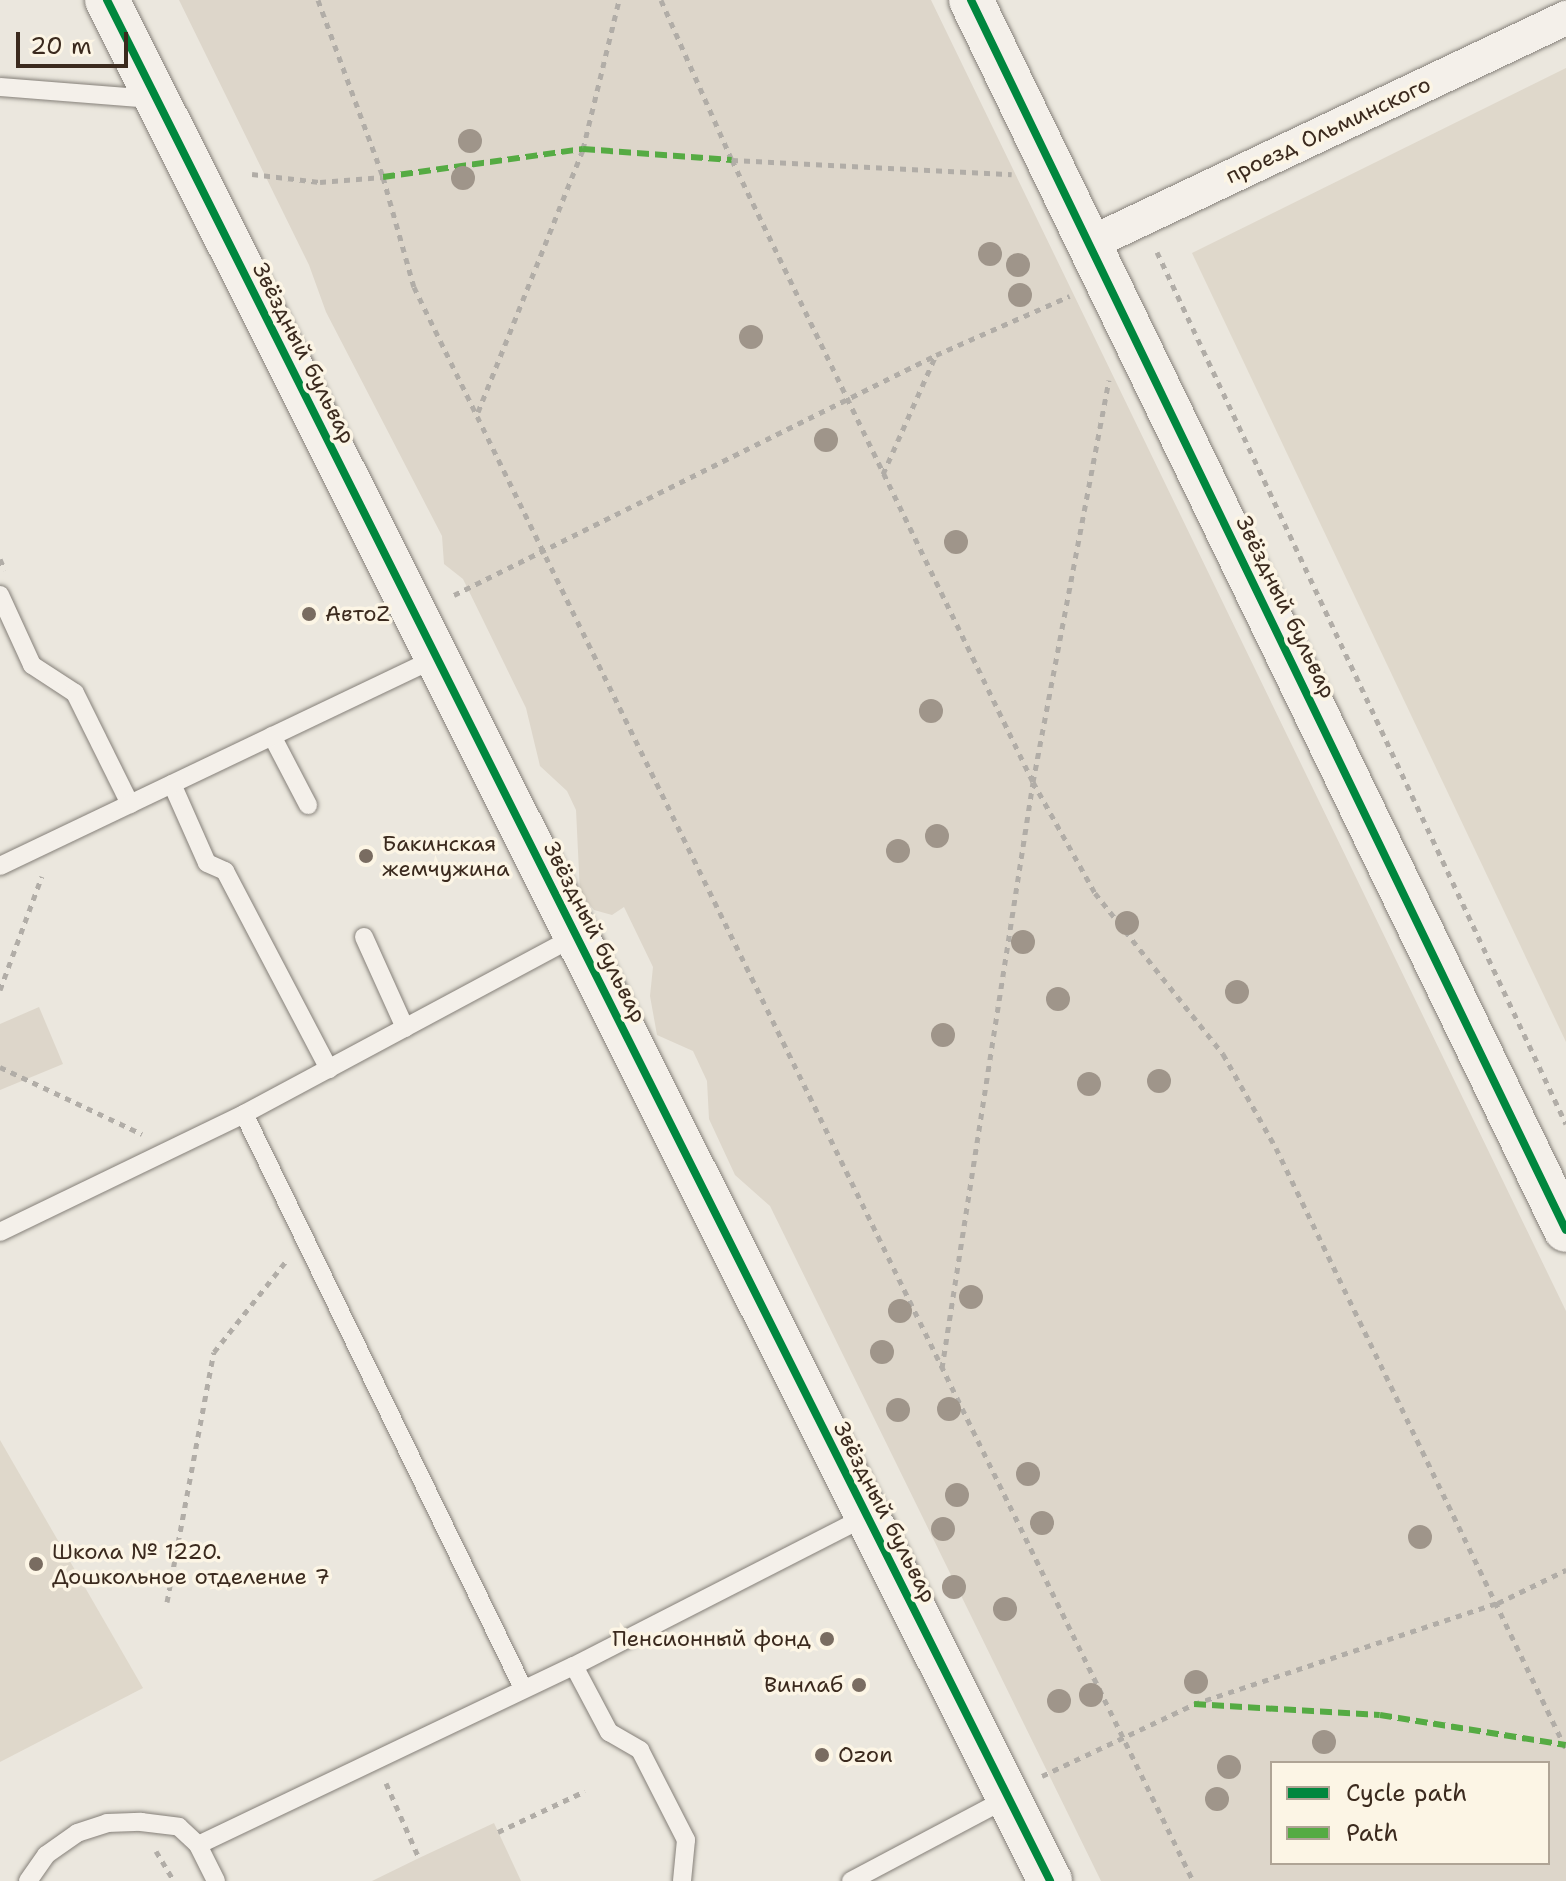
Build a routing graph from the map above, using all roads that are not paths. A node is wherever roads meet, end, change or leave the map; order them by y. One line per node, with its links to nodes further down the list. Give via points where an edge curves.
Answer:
1 (107, 0): 5 (street, Звёздный бульвар)
2 (971, 0): 6 (street, Звёздный бульвар)
3 (1566, 18): 6 (street, проезд Ольминского)
4 (0, 87): 5 (lane)
5 (156, 99): 8 (street, Звёздный бульвар)
6 (1091, 243): 19 (street, Звёздный бульвар)
7 (0, 595): 11 (lane, via 32,665 75,693)
8 (436, 658): 9 (lane); 14 (street, Звёздный бульвар)
9 (272, 736): 10 (lane); 12 (lane)
10 (172, 784): 11 (lane); 17 (lane, via 207,863 225,871)
11 (130, 804): 13 (lane)
12 (308, 805)
13 (0, 866)
14 (576, 936): 16 (lane); 21 (street, Звёздный бульвар)
15 (364, 937): 16 (lane)
16 (405, 1028): 17 (lane)
17 (329, 1069): 18 (lane)
18 (244, 1114): 20 (lane); 23 (lane)
19 (1566, 1230)
20 (0, 1232)
21 (867, 1516): 22 (lane); 24 (street, Звёздный бульвар)
22 (574, 1666): 23 (lane); 28 (lane, via 609,1732 640,1750 686,1840)
23 (522, 1686): 25 (lane)
24 (1025, 1788): 29 (lane); 30 (street, Звёздный бульвар)
25 (198, 1845): 26 (lane, via 179,1827 107,1823 77,1833 46,1855); 27 (lane)
26 (28, 1881)
27 (216, 1881)
28 (682, 1881)
29 (851, 1881)
30 (1050, 1881)

